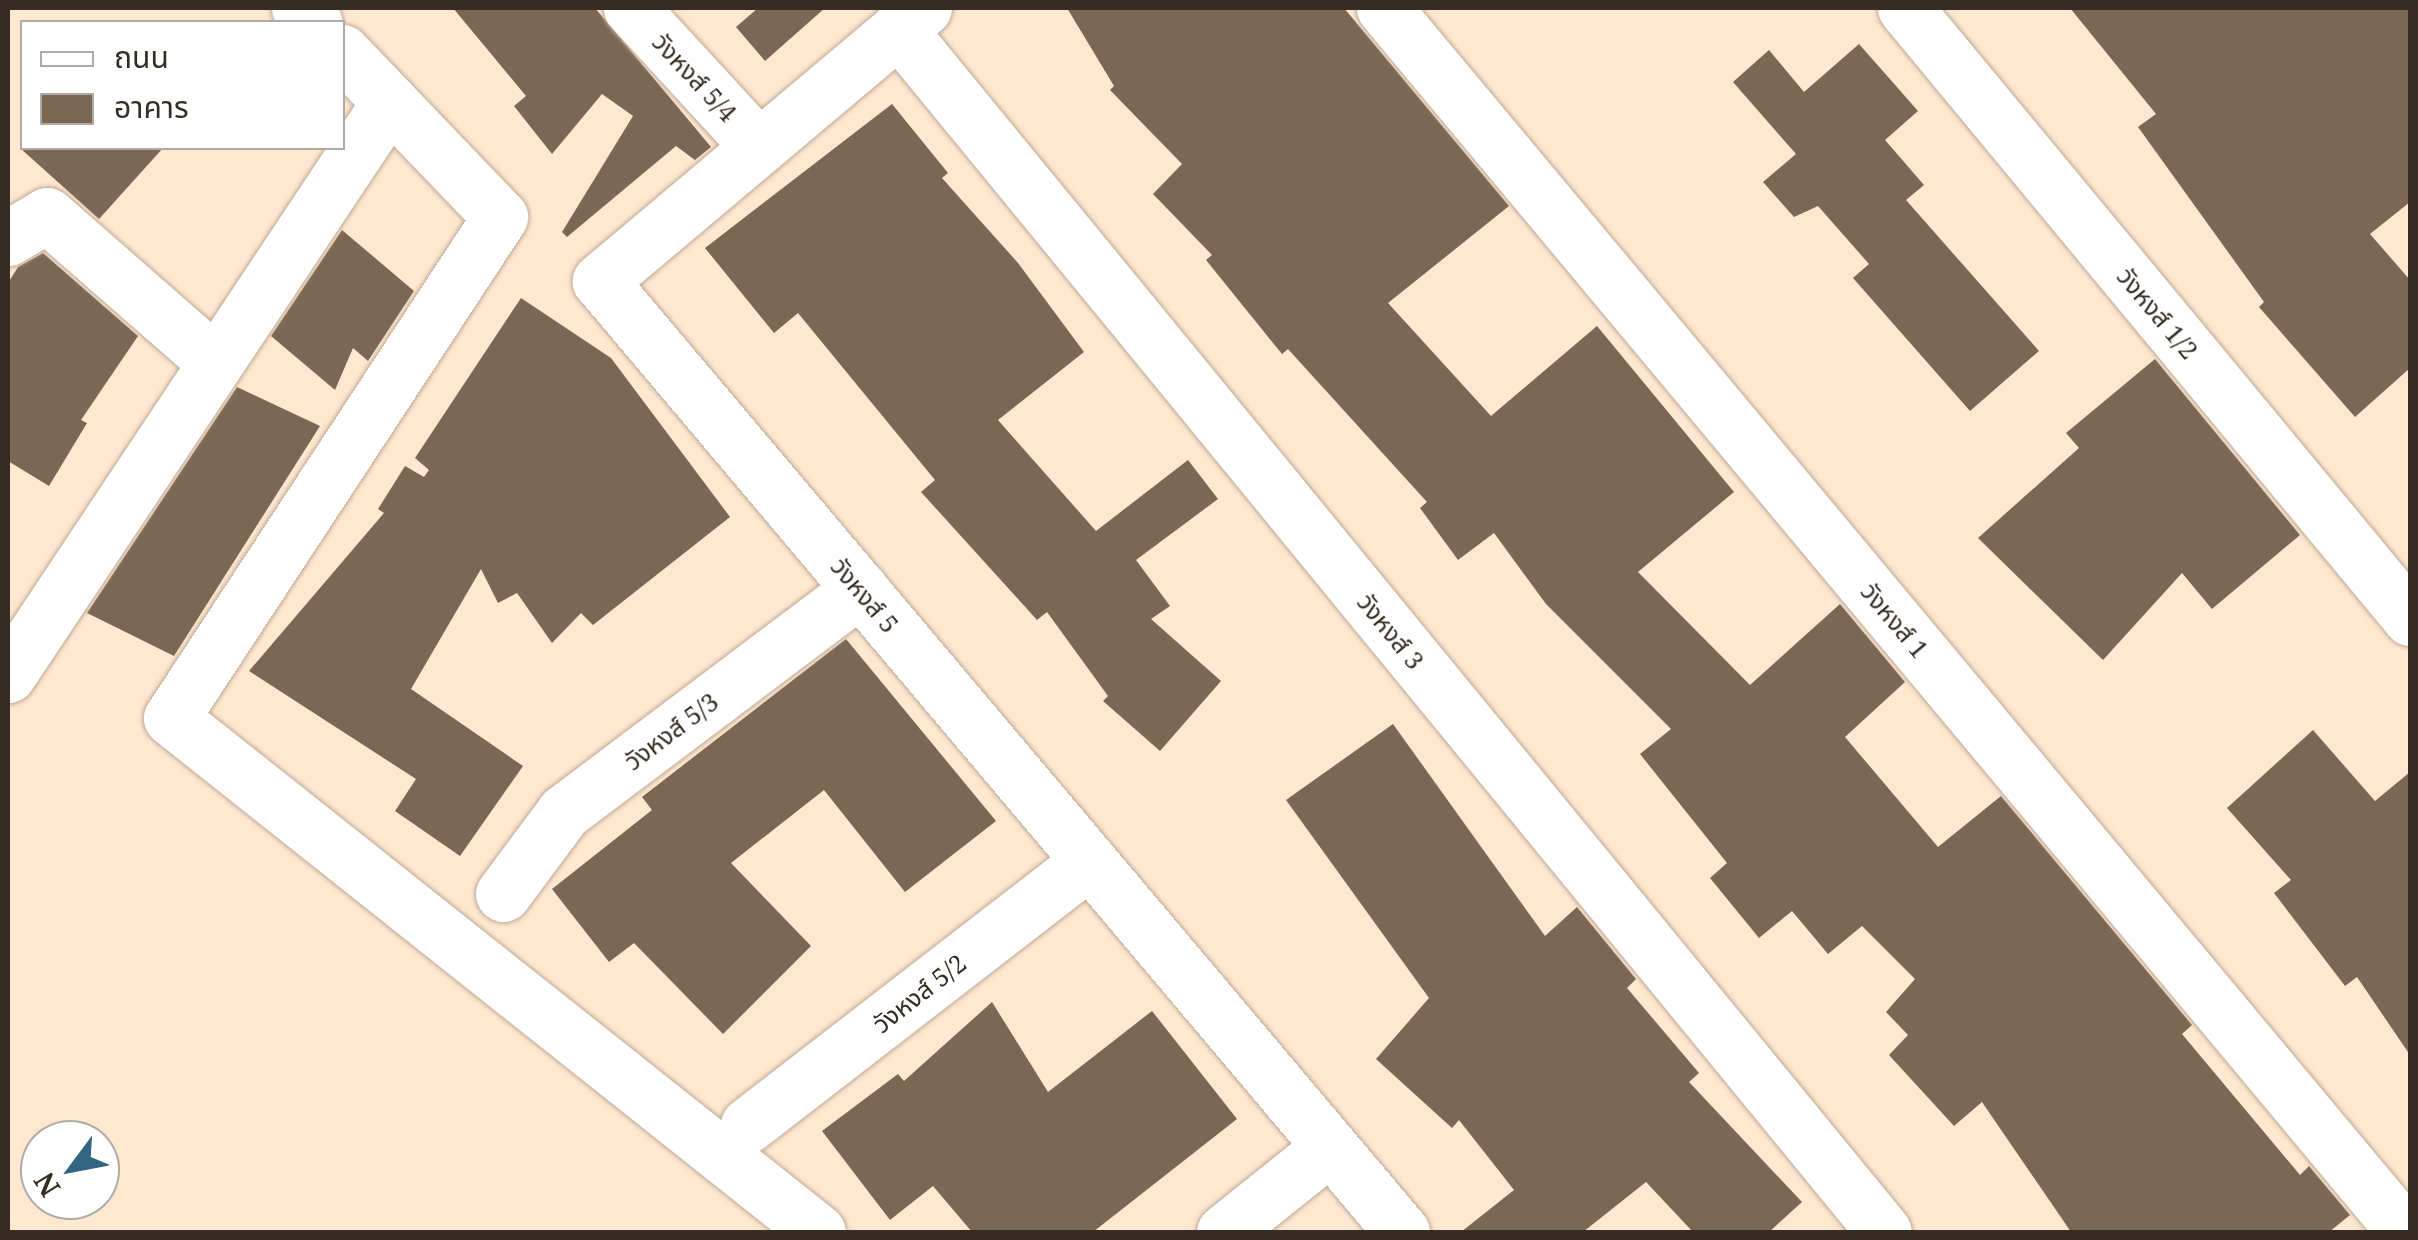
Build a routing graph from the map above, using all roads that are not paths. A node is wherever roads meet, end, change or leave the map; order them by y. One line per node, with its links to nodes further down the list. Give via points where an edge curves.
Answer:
1 (631, 8): 7 (street, วังหงส์ 5/4)
2 (1384, 8): 21 (street, วังหงส์ 1)
3 (1905, 8): 11 (street, วังหงส์ 1/2)
4 (911, 18): 7 (street, วังหงส์ 5); 20 (street, วังหงส์ 3)
5 (345, 55): 6 (street)
6 (390, 101): 9 (street); 17 (street, via 500,217 171,718)
7 (760, 146): 10 (street, วังหงส์ 5, via 600,280)
8 (8, 238): 9 (street, via 47,215)
9 (214, 362): 12 (street)
10 (860, 589): 13 (street, วังหงส์ 5); 14 (street, วังหงส์ 5/3, via 564,812)
11 (2410, 618)
12 (8, 676)
13 (1089, 861): 15 (street, วังหงส์ 5/2); 16 (street, วังหงส์ 5)
14 (503, 894)
15 (748, 1125)
16 (1330, 1147): 18 (street); 19 (street, วังหงส์ 5)
17 (818, 1232)
18 (1224, 1232)
19 (1402, 1232)
20 (1884, 1232)
21 (2405, 1232)

